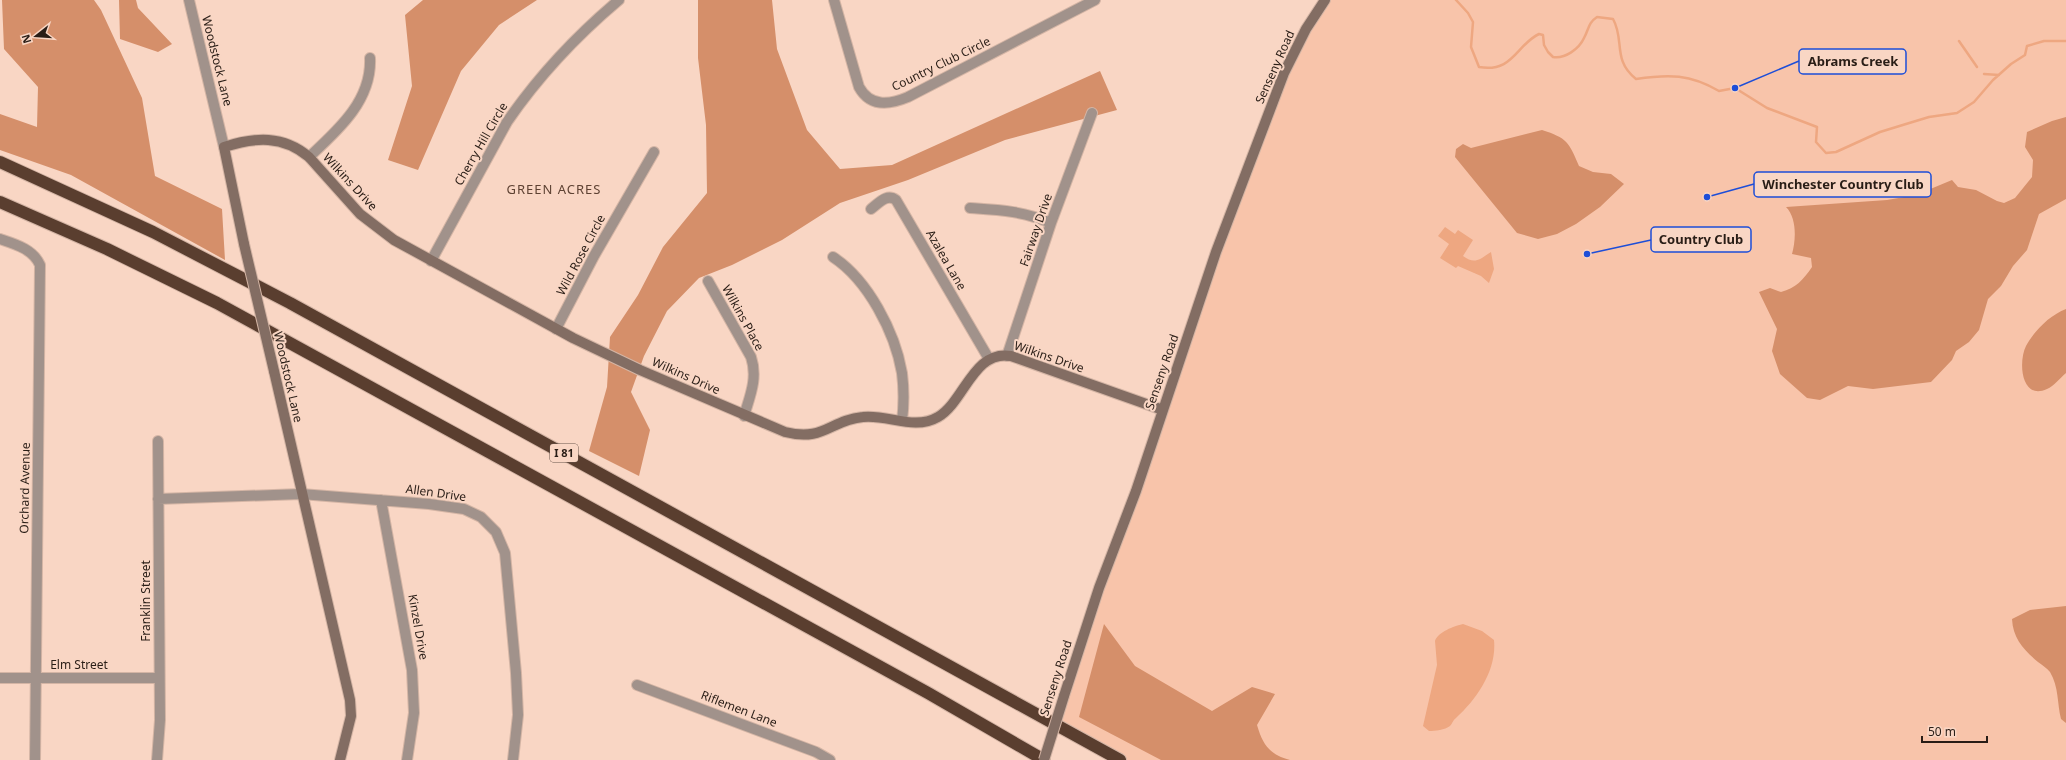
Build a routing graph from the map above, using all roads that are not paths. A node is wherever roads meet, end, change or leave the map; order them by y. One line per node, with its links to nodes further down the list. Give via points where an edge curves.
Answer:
1 (189, 0): 8 (street, Woodstock Lane)
2 (619, 0): 18 (street, Cherry Hill Circle, via 570,44 540,76 518,106)
3 (834, 0): 4 (street, Country Club Circle, via 859,87 872,101 887,104 908,97)
4 (1096, 0)
5 (1325, 0): 23 (street, Senseny Road, via 1306,29 1284,73 1216,252)
6 (370, 58): 10 (street, via 369,76 356,108 340,128)
7 (1092, 113): 15 (street, Fairway Drive)
8 (224, 147): 10 (street, Wilkins Drive, via 254,140 280,141); 27 (street, Woodstock Lane, bridge)
9 (654, 152): 20 (street, Wild Rose Circle)
10 (309, 157): 18 (street, Wilkins Drive, via 360,214 394,240)
11 (0, 162): 41 (highway, I 81, via 153,232 290,303)
12 (0, 202): 40 (highway, via 217,303 928,693)
13 (871, 208): 22 (street, Azalea Lane, via 885,198 896,200)
14 (970, 208): 15 (street, via 1030,214)
15 (1051, 223): 21 (street, Fairway Drive)
16 (0, 239): 31 (street, Orchard Avenue, via 28,251 40,265)
17 (833, 257): 25 (street, via 848,269 867,291 894,341 904,392)
18 (431, 261): 20 (street, Wilkins Drive)
19 (708, 281): 24 (street, Wilkins Place, via 754,365 754,384)
20 (556, 329): 24 (street, Wilkins Drive)
21 (1007, 356): 22 (street, Wilkins Drive); 23 (street, Wilkins Drive)
22 (989, 359): 25 (street, Wilkins Drive, via 978,368 943,413 920,423)
23 (1163, 410): 40 (street, Senseny Road, bridge, via 1099,588)
24 (744, 416): 25 (street, Wilkins Drive, via 785,432 805,436 864,416)
25 (902, 421)
26 (158, 441): 28 (street, Franklin Street)
27 (302, 494): 28 (street, Allen Drive); 29 (street, Allen Drive); 36 (street, Woodstock Lane, via 350,700 351,716)
28 (158, 499): 32 (street, Franklin Street)
29 (381, 500): 37 (street, Kinzel Drive, via 412,670 414,713); 38 (street, Allen Drive, via 468,510 490,524 501,541 505,553 516,673 518,715)
30 (0, 678): 31 (street, Elm Street)
31 (35, 678): 32 (street, Elm Street); 34 (street, Orchard Avenue)
32 (159, 678): 35 (street, Franklin Street)
33 (638, 685): 39 (street, Riflemen Lane, via 816,752)
34 (35, 760)
35 (158, 760)
36 (340, 760)
37 (408, 760)
38 (513, 760)
39 (830, 760)
40 (1044, 760)
41 (1120, 760)

